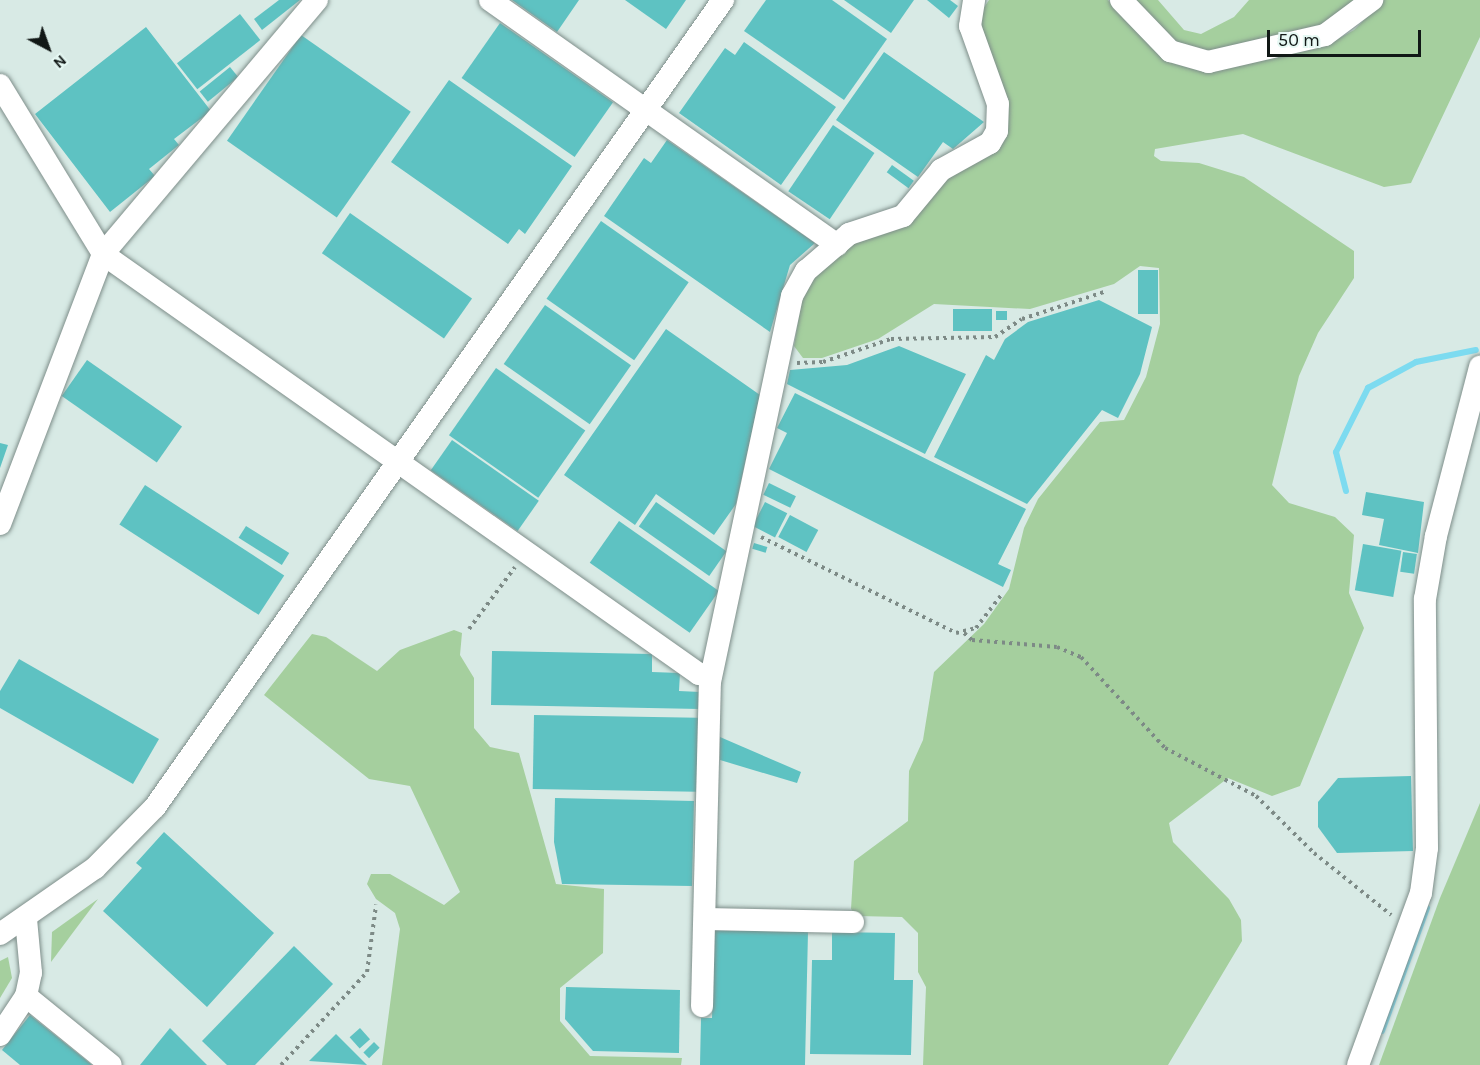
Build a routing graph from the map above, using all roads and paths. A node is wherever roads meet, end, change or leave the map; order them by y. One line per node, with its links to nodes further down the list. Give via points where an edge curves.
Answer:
1 (317, 0): 10 (street)
2 (490, 0): 8 (street)
3 (723, 0): 8 (street)
4 (974, 0): 9 (street, via 970,26 995,90 997,131 985,147 941,170 903,216 858,228)
5 (1121, 0): 6 (street, via 1170,51 1208,62 1326,35)
6 (1372, 0)
7 (0, 84): 10 (street)
8 (646, 110): 9 (street); 14 (street)
9 (837, 245): 12 (street, via 798,283)
10 (103, 254): 14 (street); 15 (street)
11 (1107, 291): 12 (path, via 1032,315 994,337 898,339 823,362)
12 (781, 362): 16 (street)
13 (1480, 367): 26 (street, via 1429,567 1427,848)
14 (399, 462): 17 (street); 23 (street, via 155,807 95,868)
15 (0, 524)
16 (744, 529): 20 (path, via 949,632); 21 (street)
17 (527, 553): 19 (path); 21 (street, via 699,674)
18 (1002, 594): 20 (path, via 976,628)
19 (469, 629)
20 (964, 633): 26 (path, via 972,640 1057,647 1081,657 1165,748 1246,790 1323,860)
21 (711, 676): 24 (street)
22 (376, 905): 32 (path, via 367,972)
23 (26, 919): 27 (street); 28 (street, via 31,951)
24 (705, 919): 25 (street); 29 (street)
25 (853, 922)
26 (1409, 927): 33 (street)
27 (0, 934)
28 (26, 996): 30 (street); 31 (street)
29 (702, 1006)
30 (0, 1035)
31 (111, 1065)
32 (281, 1065)
33 (1358, 1065)

